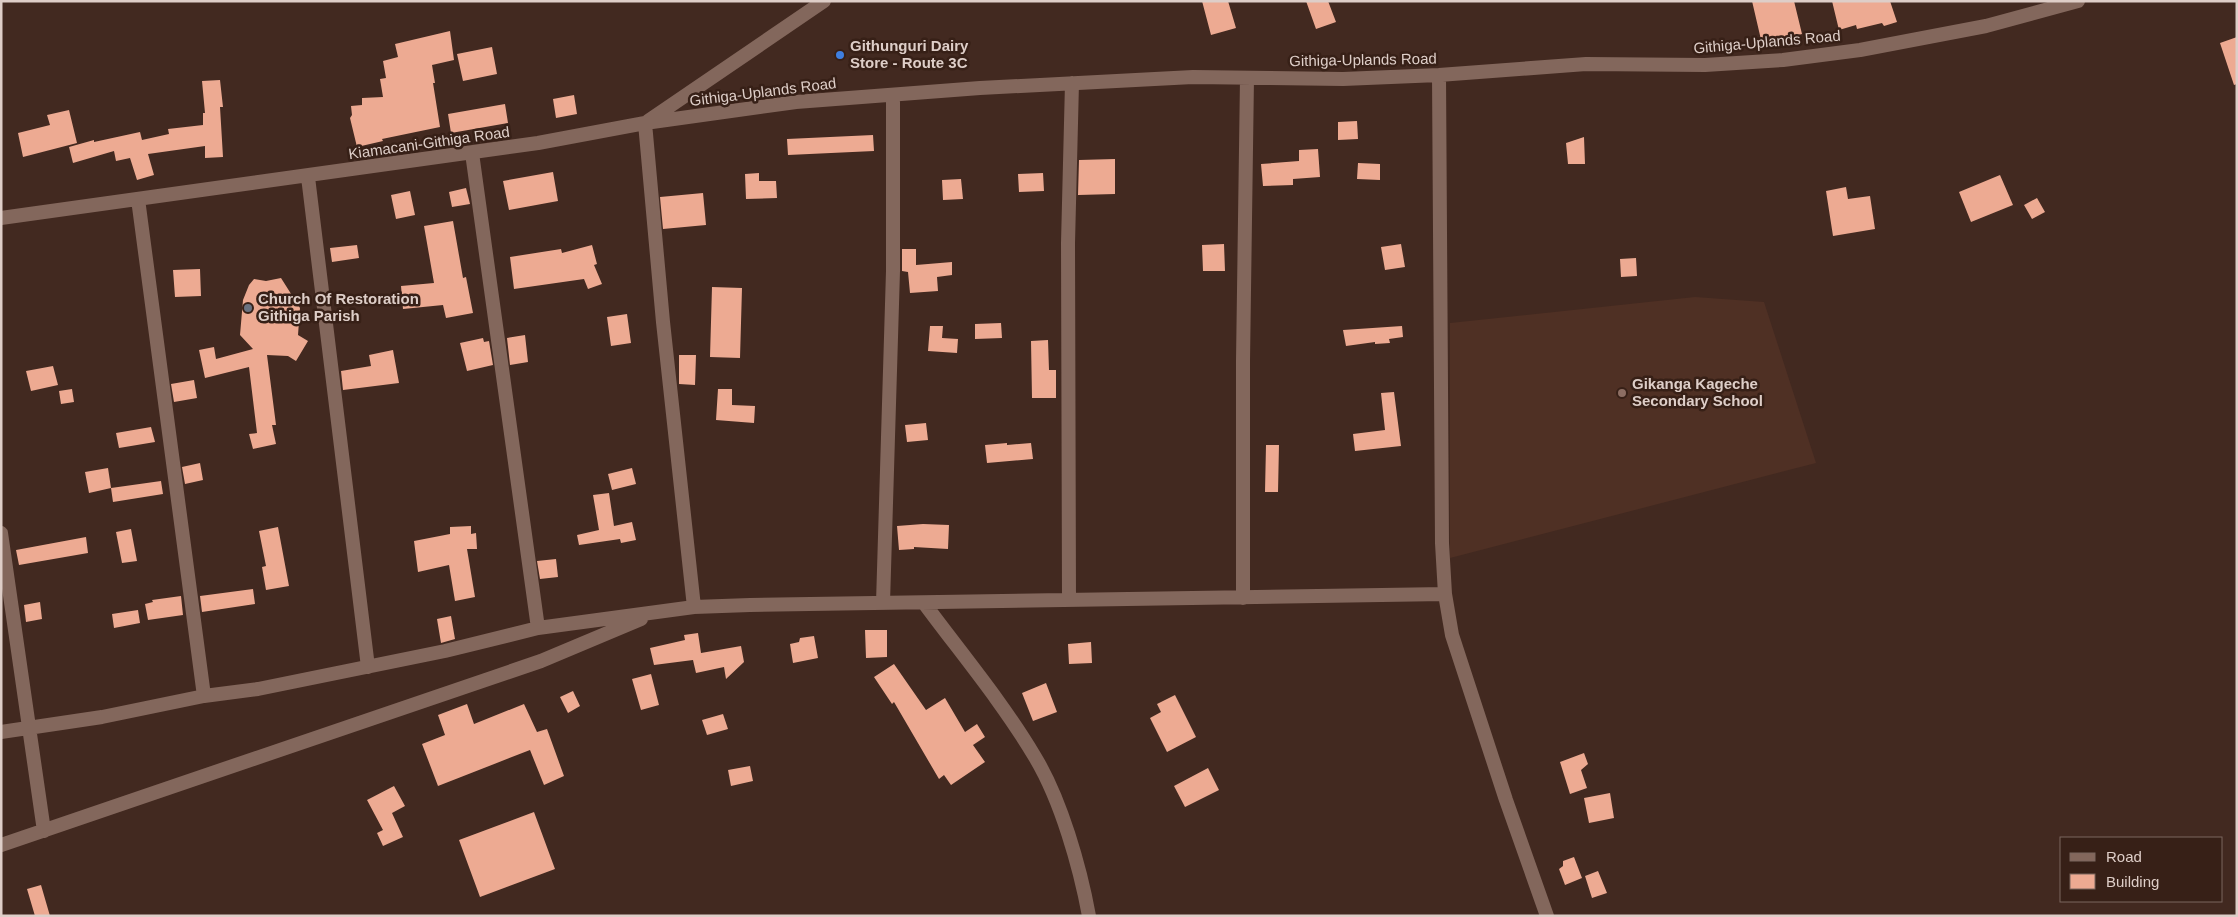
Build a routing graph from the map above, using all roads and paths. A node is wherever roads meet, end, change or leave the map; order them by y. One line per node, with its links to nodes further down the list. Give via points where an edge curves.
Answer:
1 (824, 1): 7 (street, Kiamacani-Githiga Road)
2 (2078, 1): 3 (street, Githiga-Uplands Road, via 1986,26 1860,50 1783,60 1705,65 1586,64)
3 (1439, 75): 4 (street, Githiga-Uplands Road); 13 (street)
4 (1248, 78): 5 (street, Githiga-Uplands Road, via 1193,77); 14 (street)
5 (1072, 83): 6 (street, Githiga-Uplands Road); 15 (street, via 1068,243)
6 (893, 95): 7 (street, Githiga-Uplands Road, via 796,102); 16 (street, via 893,271)
7 (645, 123): 8 (street, Kiamacani-Githiga Road); 18 (street)
8 (472, 152): 9 (street, Kiamacani-Githiga Road); 20 (street)
9 (308, 177): 10 (street, Kiamacani-Githiga Road); 21 (street)
10 (138, 199): 11 (street, Kiamacani-Githiga Road); 22 (street)
11 (1, 218)
12 (1, 533): 23 (street)
13 (1445, 594): 14 (street); 28 (street, via 1452,635)
14 (1243, 598): 15 (street)
15 (1069, 600): 17 (street)
16 (884, 603): 17 (street); 18 (street)
17 (924, 603): 27 (street, via 1036,759 1064,820)
18 (694, 607): 19 (street)
19 (653, 613): 20 (street); 25 (street, via 541,662)
20 (538, 628): 21 (street)
21 (368, 667): 22 (street, via 258,689)
22 (204, 696): 23 (street)
23 (29, 729): 24 (street); 25 (street)
24 (1, 732)
25 (44, 831): 26 (street)
26 (1, 845)
27 (1089, 916)
28 (1547, 916)

